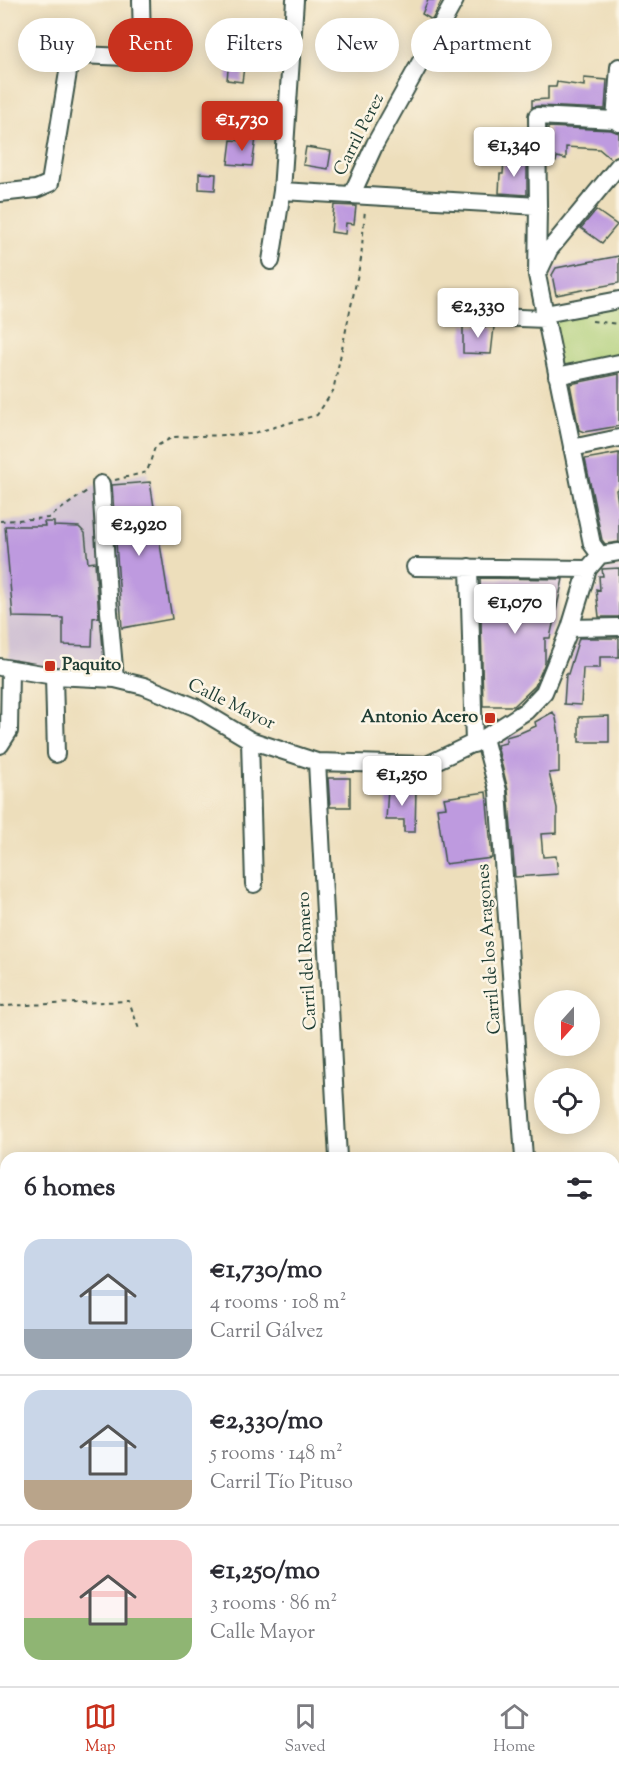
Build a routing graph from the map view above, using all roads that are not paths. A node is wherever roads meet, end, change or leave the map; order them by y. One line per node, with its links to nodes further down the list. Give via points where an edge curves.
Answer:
1 (141, 0): 8 (street, via 142,40 126,57 80,55 69,66 50,183 36,189)
2 (295, 0): 7 (street)
3 (455, 0): 9 (street, Carril Perez, via 375,144)
4 (619, 67): 5 (street)
5 (617, 121): 10 (street, via 537,116)
6 (619, 165): 12 (street, via 549,250)
7 (282, 191): 9 (street); 11 (street)
8 (0, 193)
9 (359, 195): 10 (street)
10 (538, 206): 12 (street)
11 (271, 261)
12 (537, 275): 15 (street)
13 (619, 300): 15 (street)
14 (471, 316): 15 (street)
15 (545, 316): 17 (street)
16 (619, 363): 17 (street)
17 (557, 376): 19 (street)
18 (619, 438): 19 (street)
19 (572, 448): 22 (street, via 592,544)
20 (100, 484): 30 (street)
21 (619, 552): 22 (street)
22 (600, 555): 25 (street, Calle Mayor)
23 (416, 567): 24 (street)
24 (469, 567): 25 (street); 32 (street, Carril de los Aragones)
25 (588, 569): 27 (street, Calle Mayor)
26 (619, 627): 27 (street)
27 (570, 628): 32 (street, Calle Mayor, via 544,692 526,711)
28 (5, 668): 29 (street, Calle Mayor); 33 (street, via 9,731)
29 (54, 676): 30 (street, Calle Mayor); 34 (street)
30 (115, 679): 31 (street, Calle Mayor, via 144,686 195,708)
31 (250, 740): 35 (street, Calle Mayor); 36 (street)
32 (479, 741): 35 (street, Calle Mayor, via 427,765); 38 (street, Carril de los Aragones, via 498,791)
33 (0, 746)
34 (56, 754)
35 (317, 762): 37 (street, Carril del Romero)
36 (254, 884)
37 (338, 1152)
38 (524, 1152)

